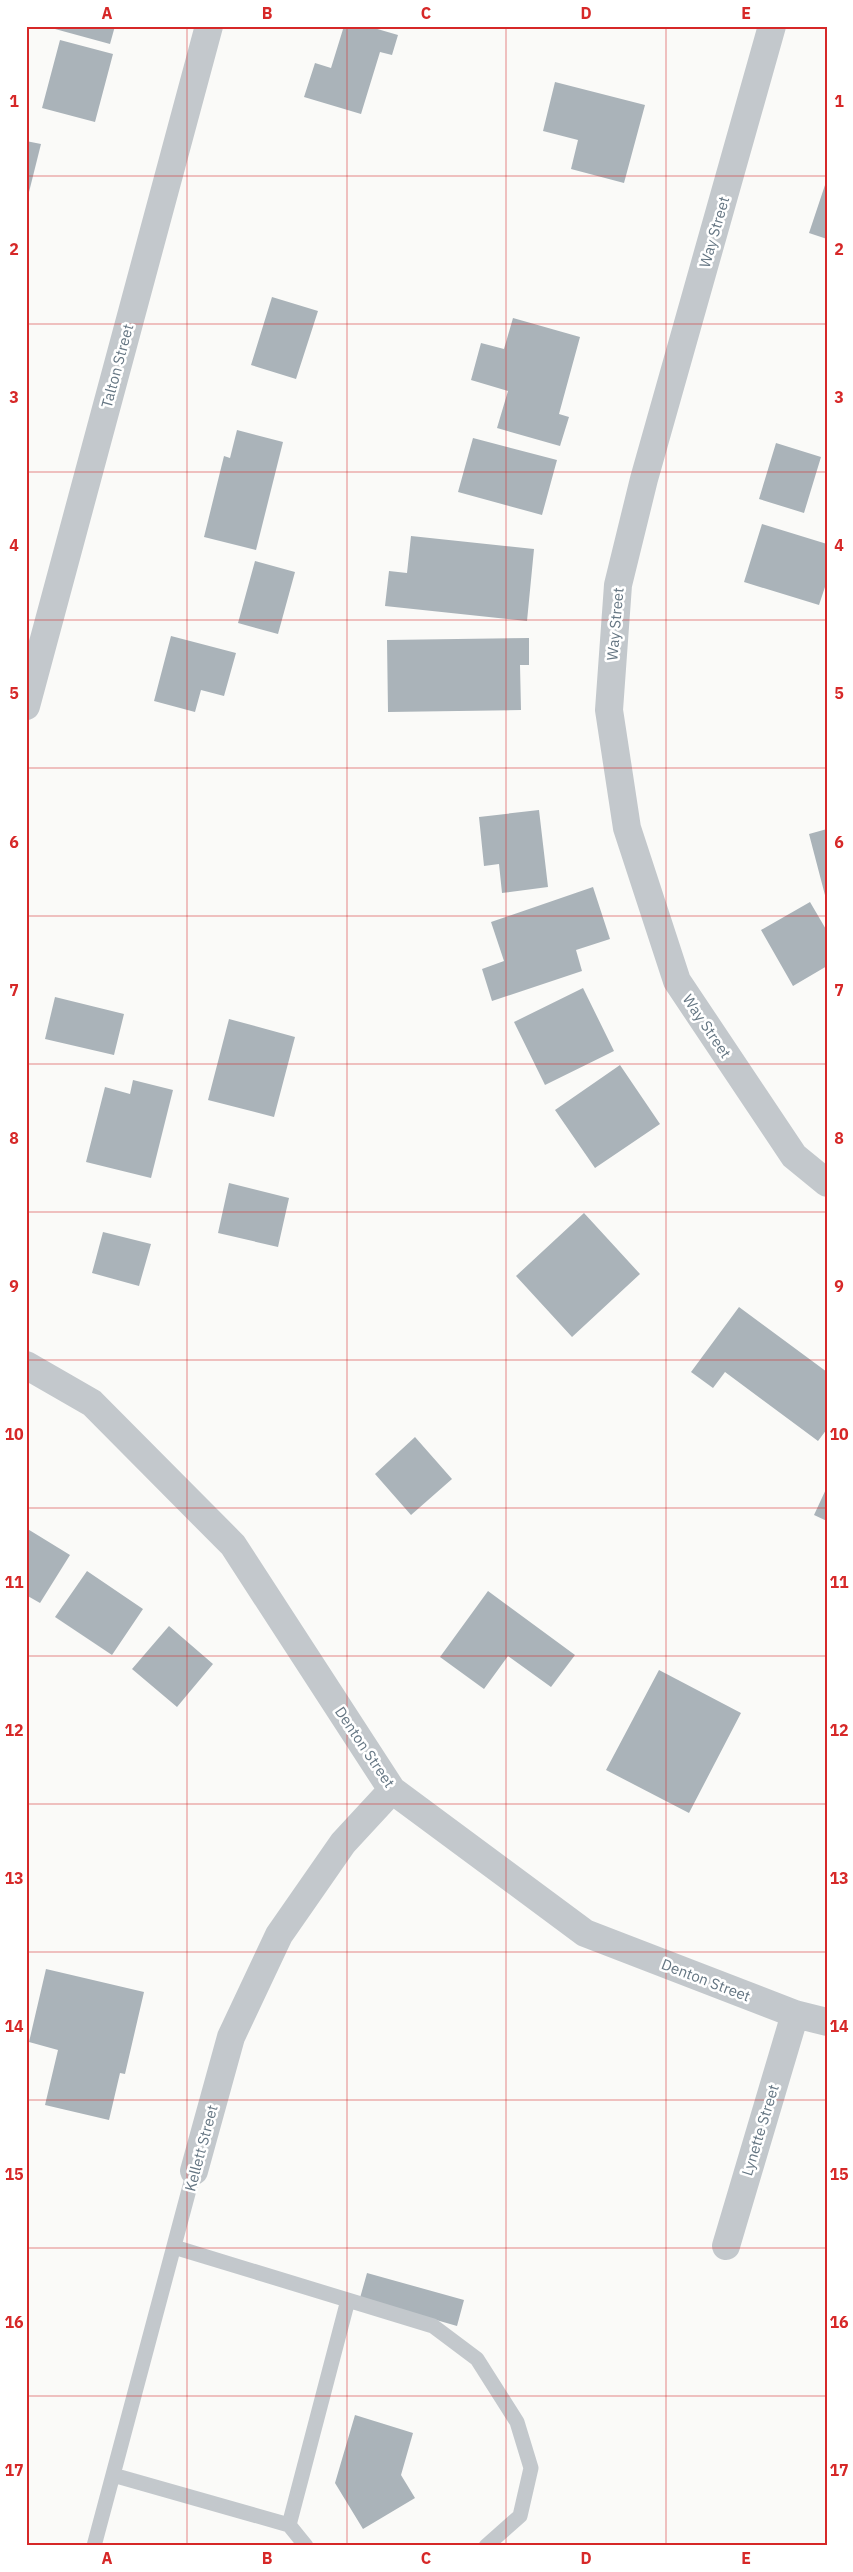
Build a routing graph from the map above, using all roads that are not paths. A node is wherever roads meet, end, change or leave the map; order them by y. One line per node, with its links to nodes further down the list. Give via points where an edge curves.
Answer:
1 (208, 26): 3 (street, Talton Street)
2 (772, 26): 4 (street, Way Street, via 644,479 618,586 609,710 627,828 677,981 794,1156)
3 (26, 706)
4 (827, 1183)
5 (26, 1365): 6 (street, Denton Street, via 92,1403 233,1545)
6 (392, 1790): 7 (street, Denton Street, via 585,1932); 9 (street, Kellett Street, via 343,1842 279,1936 231,2037)
7 (795, 2014): 8 (street, Denton Street); 10 (street, Lynette Street)
8 (827, 2022)
9 (194, 2171): 11 (lane, Kellett Street)
10 (726, 2246)
11 (174, 2247): 12 (lane); 13 (lane, Kellett Street)
12 (348, 2300): 14 (lane); 17 (lane, via 432,2326 477,2358 517,2422 531,2468 520,2516)
13 (113, 2475): 14 (lane); 15 (lane, Kellett Street)
14 (289, 2525): 16 (lane)
15 (94, 2546)
16 (306, 2546)
17 (486, 2546)

